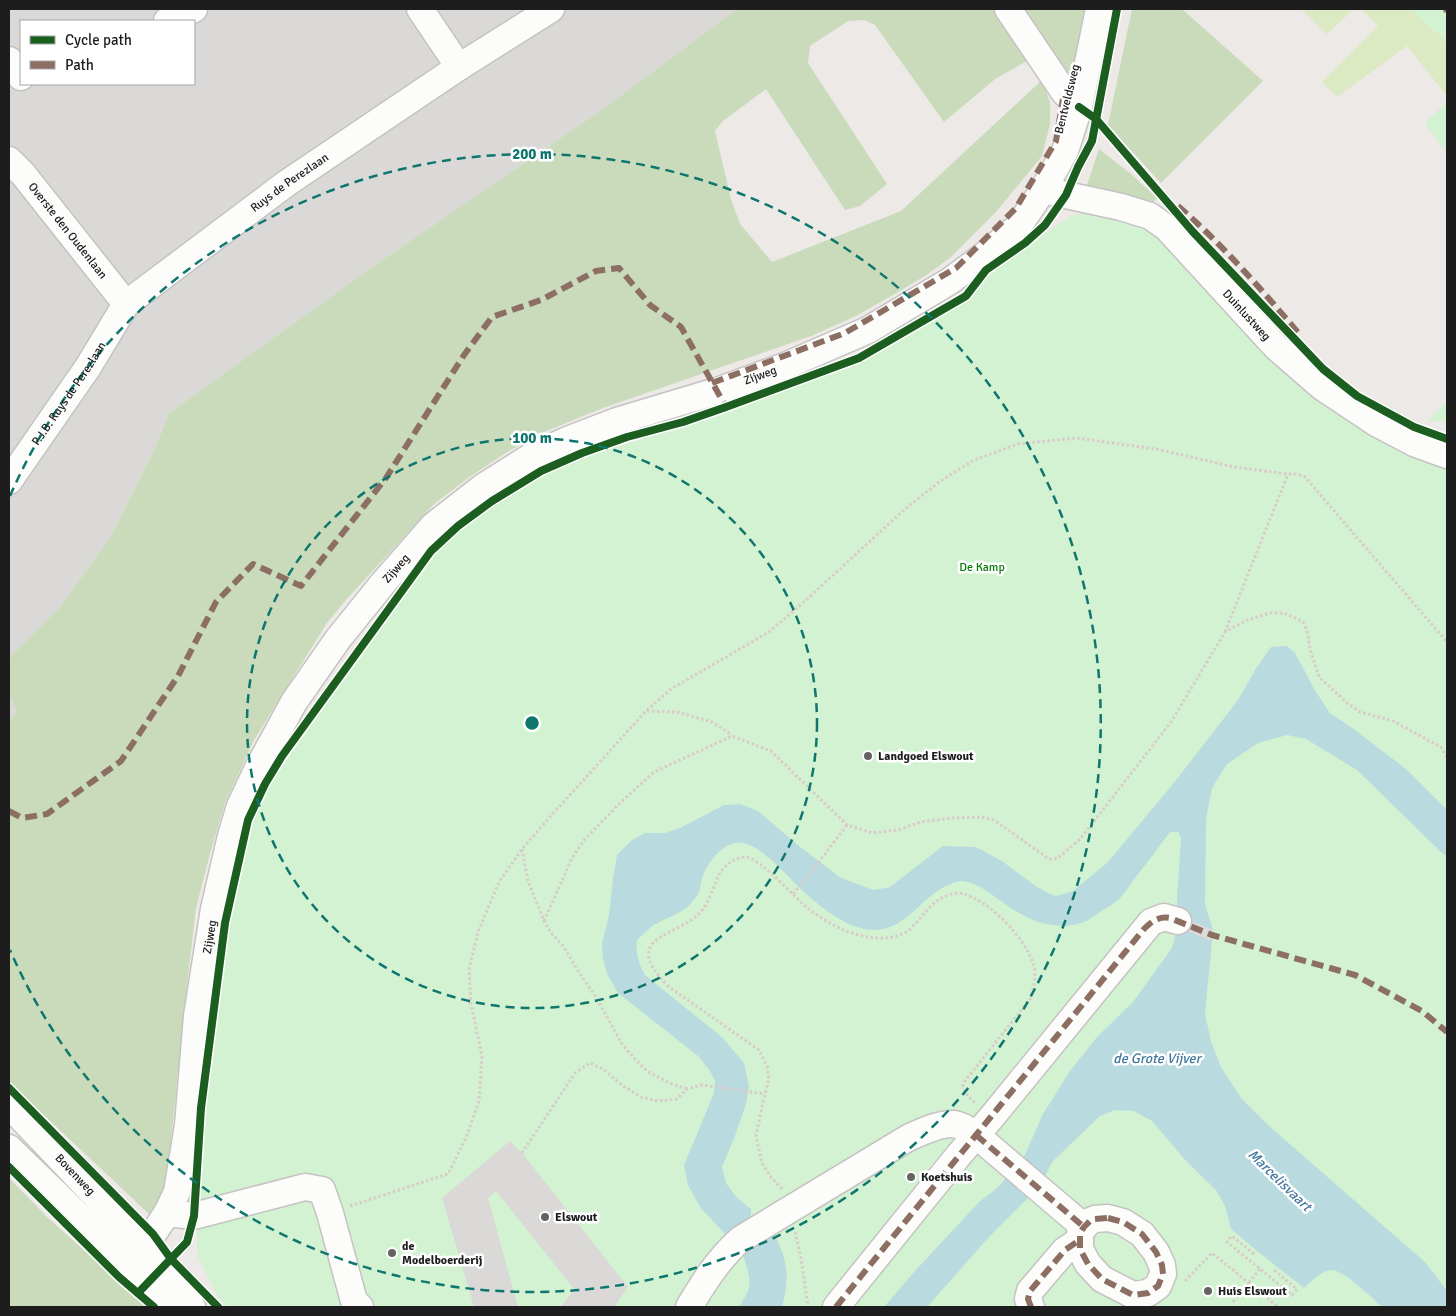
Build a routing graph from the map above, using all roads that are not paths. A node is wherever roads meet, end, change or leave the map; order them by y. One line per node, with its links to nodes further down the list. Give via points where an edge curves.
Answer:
1 (194, 9): 6 (street)
2 (420, 9): 8 (street)
3 (551, 9): 8 (street, Ruys de Perezlaan)
4 (1008, 9): 10 (street, via 1064,92)
5 (1099, 9): 10 (street, Bentveldsweg)
6 (169, 20)
7 (9, 60): 9 (street)
8 (459, 67): 13 (street, Ruys de Perezlaan, via 288,183)
9 (20, 76)
10 (1079, 107): 12 (street, Bentveldsweg, via 1065,151)
11 (9, 160): 13 (street, Overste den Oudenlaan, via 24,174)
12 (1044, 190): 14 (street, Duinlustweg, via 1150,216 1167,228 1276,347 1322,388 1376,423 1414,443); 20 (street, Zijweg, via 1018,227 982,258 868,330 785,366 717,391 617,421 532,456 483,487 433,526 384,582 338,639 294,702 240,806 214,909 197,1016 188,1124 177,1192)
13 (126, 304): 15 (street, P.J.B. Ruys de Perezlaan, via 88,368)
14 (1447, 455)
15 (9, 481)
16 (1178, 921): 18 (street, via 1164,917 1151,922)
17 (9, 1105): 22 (street, Bovenweg)
18 (984, 1126): 21 (street, via 1015,1168); 26 (street, via 966,1128 955,1124 932,1127 785,1198 727,1252); 27 (street)
19 (9, 1148): 22 (street)
20 (167, 1213): 22 (street, Zijweg, via 153,1234); 25 (street, via 194,1216 305,1186 322,1190 354,1301)
21 (1082, 1234): 21 (street, via 1080,1249 1102,1279 1133,1295 1148,1293 1158,1286 1163,1274 1162,1265 1142,1234 1123,1222 1108,1218 1090,1221); 28 (street, via 1030,1291)
22 (134, 1253): 23 (street, via 163,1294); 24 (street, via 183,1293)
23 (181, 1307)
24 (192, 1307)
25 (360, 1307)
26 (689, 1307)
27 (836, 1307)
28 (1031, 1307)

